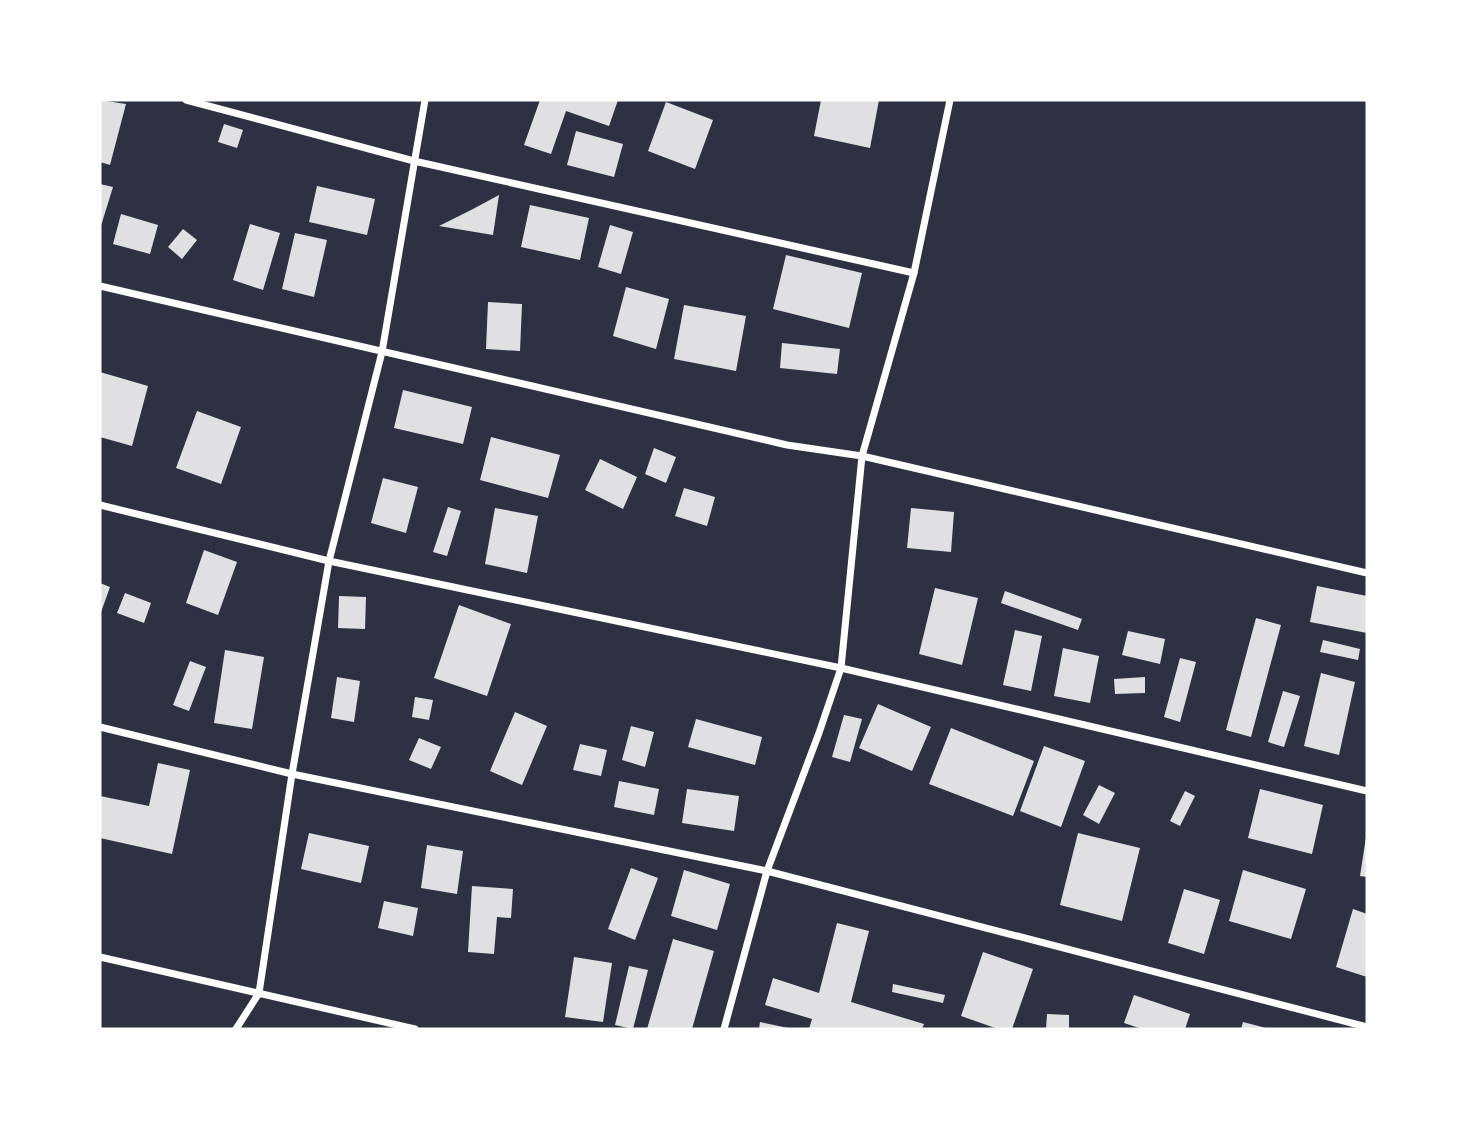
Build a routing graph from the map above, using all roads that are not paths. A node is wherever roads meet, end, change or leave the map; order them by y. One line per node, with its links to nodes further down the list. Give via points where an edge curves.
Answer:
1 (186, 100): 4 (street)
2 (425, 100): 4 (street)
3 (950, 100): 5 (street)
4 (414, 161): 5 (street); 7 (street)
5 (914, 273): 8 (street)
6 (100, 286): 7 (street)
7 (382, 352): 8 (street, via 787,445); 10 (street)
8 (862, 456): 11 (street); 12 (street)
9 (100, 505): 10 (street)
10 (329, 561): 12 (street); 14 (street)
11 (1367, 573)
12 (841, 668): 15 (street); 16 (street)
13 (100, 727): 14 (street)
14 (292, 774): 16 (street); 18 (street)
15 (1367, 791)
16 (767, 871): 19 (street); 22 (street)
17 (100, 957): 18 (street)
18 (260, 993): 20 (street); 21 (street)
19 (1367, 1027)
20 (236, 1029)
21 (415, 1029)
22 (724, 1029)

